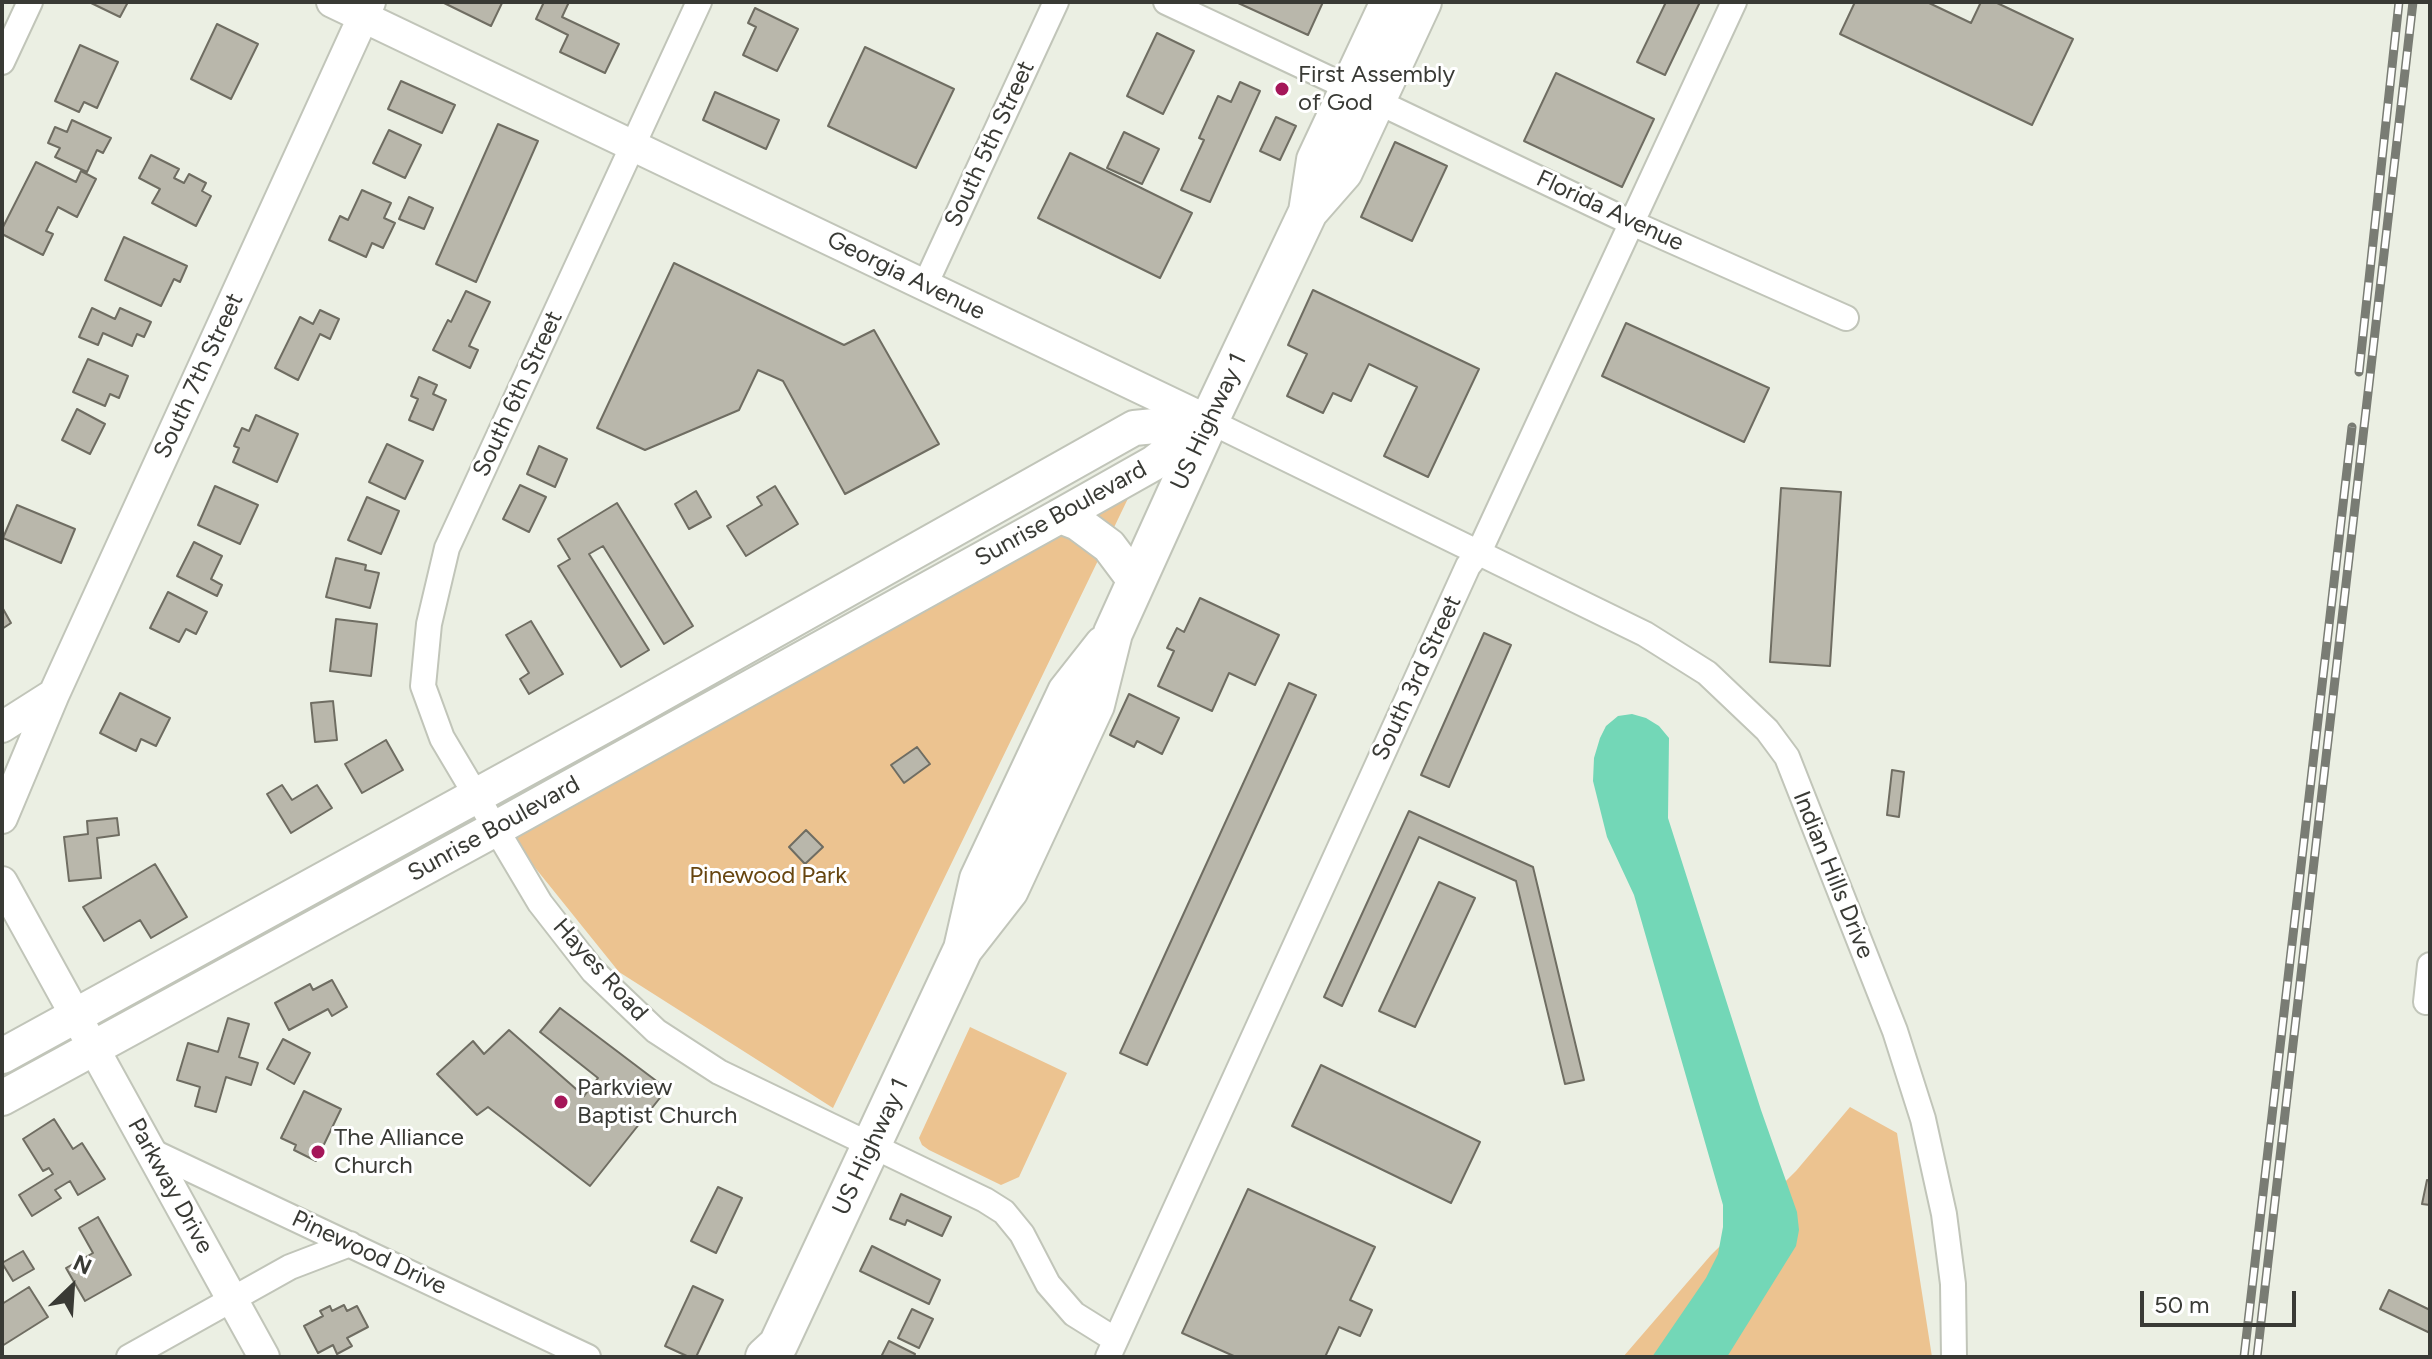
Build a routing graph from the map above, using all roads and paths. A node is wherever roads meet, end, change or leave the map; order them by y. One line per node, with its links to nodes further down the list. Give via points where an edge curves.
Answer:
1 (30, 2): 10 (street)
2 (332, 2): 9 (street, Georgia Avenue)
3 (699, 2): 12 (street, South 6th Street)
4 (1056, 2): 14 (street, South 5th Street)
5 (1166, 2): 11 (street, Florida Avenue)
6 (1390, 2): 11 (main road, US Highway 1)
7 (1422, 2): 11 (main road, US Highway 1)
8 (1734, 2): 13 (street, South 3rd Street)
9 (367, 9): 12 (street, Georgia Avenue); 20 (street, South 7th Street)
10 (2, 62)
11 (1362, 95): 13 (street, Florida Avenue); 16 (main road, US Highway 1, via 1316,160 1308,212)
12 (633, 145): 14 (street, Georgia Avenue); 22 (street, South 6th Street, via 447,548 423,686 442,738)
13 (1632, 223): 15 (street, Florida Avenue); 18 (street, South 3rd Street)
14 (925, 285): 16 (street, Georgia Avenue)
15 (1846, 318)
16 (1209, 421): 17 (main road, Sunrise Boulevard, via 1154,463); 18 (street, Georgia Avenue); 19 (main road, US Highway 1); 22 (main road, Sunrise Boulevard, via 1134,428)
17 (1060, 516): 19 (main road, via 1109,546); 24 (main road, Sunrise Boulevard)
18 (1479, 552): 36 (street, South 3rd Street, via 1468,566); 41 (street, Indian Hills Drive, via 1645,634 1707,673 1767,730 1787,757 1895,1031 1923,1119 1944,1214 1953,1284)
19 (1136, 582): 32 (main road, US Highway 1, via 1113,633 1095,705 1009,890 963,949)
20 (54, 694): 21 (street); 23 (street, South 7th Street)
21 (2, 727)
22 (476, 796): 24 (street, Hayes Road); 28 (main road, Sunrise Boulevard)
23 (2, 818)
24 (495, 829): 29 (main road, Sunrise Boulevard); 32 (street, Hayes Road, via 540,903 593,971 656,1031 719,1072)
25 (2, 882): 28 (street, Parkway Drive)
26 (2430, 965): 27 (street)
27 (2426, 1002)
28 (75, 1015): 29 (street, Parkway Drive); 30 (main road, Sunrise Boulevard)
29 (92, 1047): 31 (main road, Sunrise Boulevard); 33 (street, Parkway Drive)
30 (2, 1056)
31 (2, 1098)
32 (872, 1145): 36 (street, Hayes Road, via 1004,1212 1048,1284); 37 (main road, US Highway 1)
33 (149, 1150): 34 (street, Pinewood Drive); 35 (street, Parkway Drive)
34 (350, 1244): 35 (street, via 290,1267); 40 (street, Pinewood Drive)
35 (233, 1299): 38 (street); 39 (street, Parkway Drive)
36 (1111, 1348)
37 (774, 1353)
38 (129, 1357)
39 (264, 1357)
40 (588, 1357)
41 (1954, 1357)

